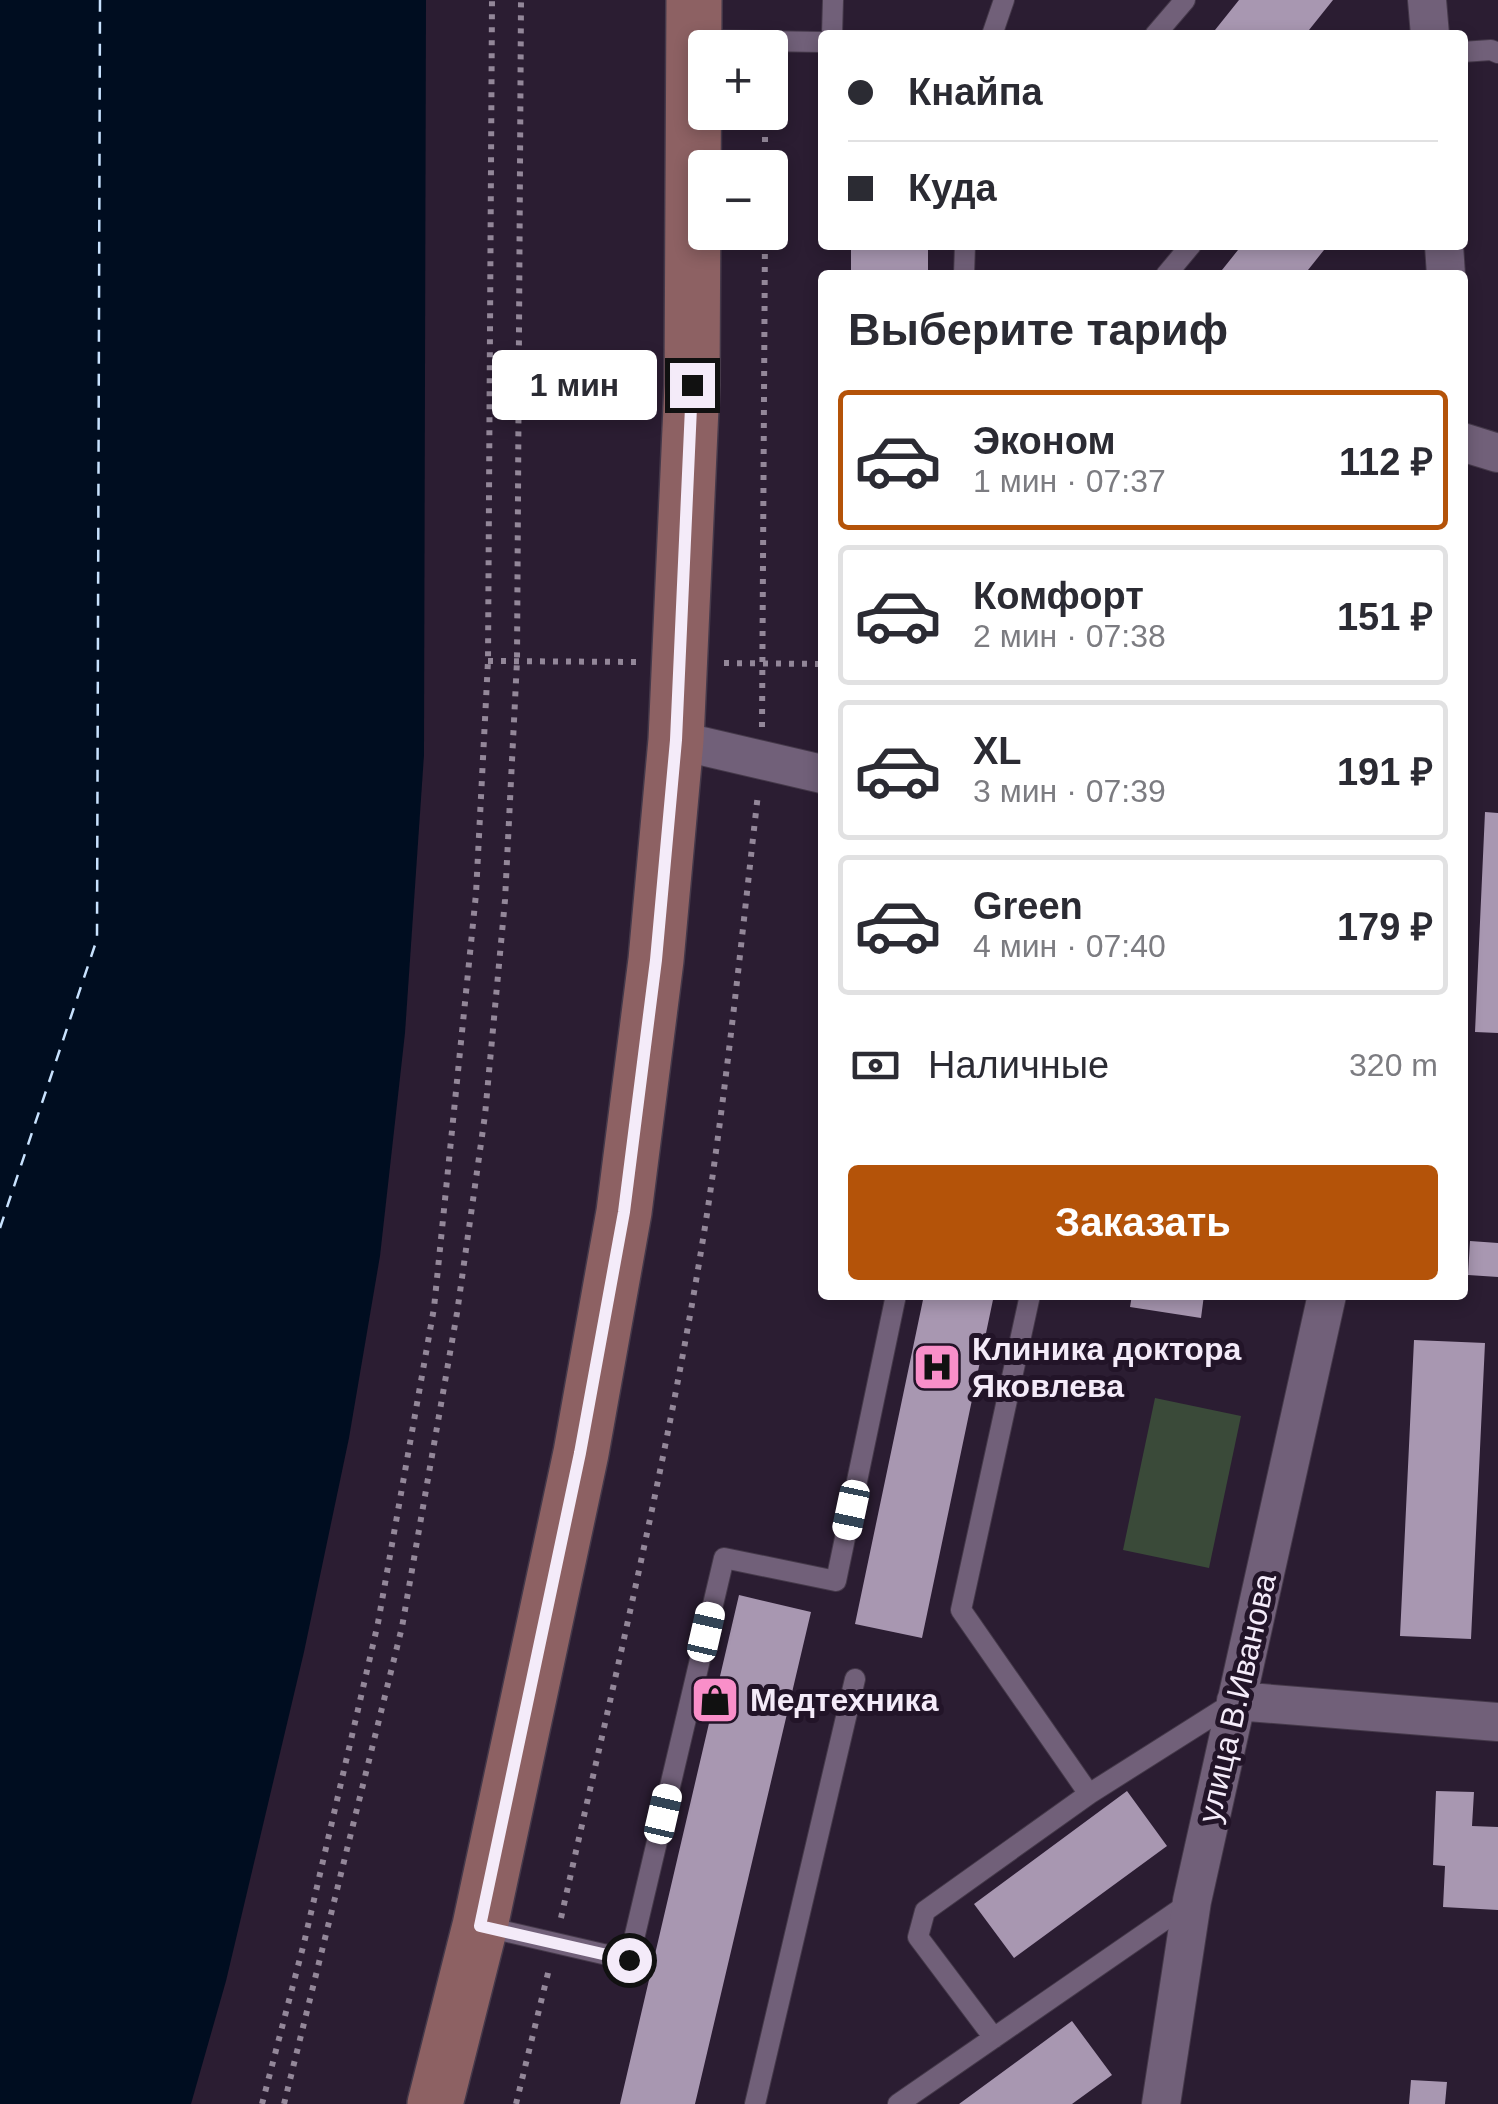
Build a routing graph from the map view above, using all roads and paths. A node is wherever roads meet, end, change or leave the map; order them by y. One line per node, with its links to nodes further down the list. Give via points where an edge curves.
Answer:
1 (492, 0): 34 (path, via 488,660 476,894 434,1308 378,1623)
2 (521, 0): 35 (path, via 517,660 506,900 485,1115 402,1627)
3 (833, 0): 8 (lane)
4 (1004, 0): 9 (lane)
5 (1184, 0): 10 (lane)
6 (1427, 0): 11 (street)
7 (694, 20): 12 (lane); 20 (main road, via 692,385)
8 (832, 30)
9 (994, 30)
10 (1159, 30)
11 (1430, 30)
12 (818, 41)
13 (1468, 52): 14 (lane)
14 (1498, 53)
15 (765, 250): 21 (path)
16 (1186, 250): 17 (lane)
17 (1170, 270)
18 (1468, 444): 19 (street)
19 (1498, 452)
20 (676, 740): 21 (street); 31 (main road, via 624,1212)
21 (762, 760): 22 (street); 32 (path, via 706,1215 662,1461)
22 (818, 773)
23 (895, 1300): 32 (lane, via 836,1582 724,1558 629,1960)
24 (1029, 1300): 29 (lane, via 961,1610)
25 (1326, 1300): 27 (street, улица В.Иванова)
26 (855, 1679): 38 (lane)
27 (1236, 1701): 28 (street); 29 (lane); 30 (street, улица В.Иванова)
28 (1498, 1722)
29 (1090, 1794): 33 (lane, via 925,1911 918,1937)
30 (1192, 1901): 33 (lane); 40 (street, улица В.Иванова)
31 (480, 1926): 32 (lane); 36 (main road)
32 (556, 1944): 37 (path)
33 (994, 2038): 39 (lane)
34 (262, 2104)
35 (284, 2104)
36 (435, 2104)
37 (516, 2104)
38 (756, 2104)
39 (898, 2104)
40 (1162, 2104)

